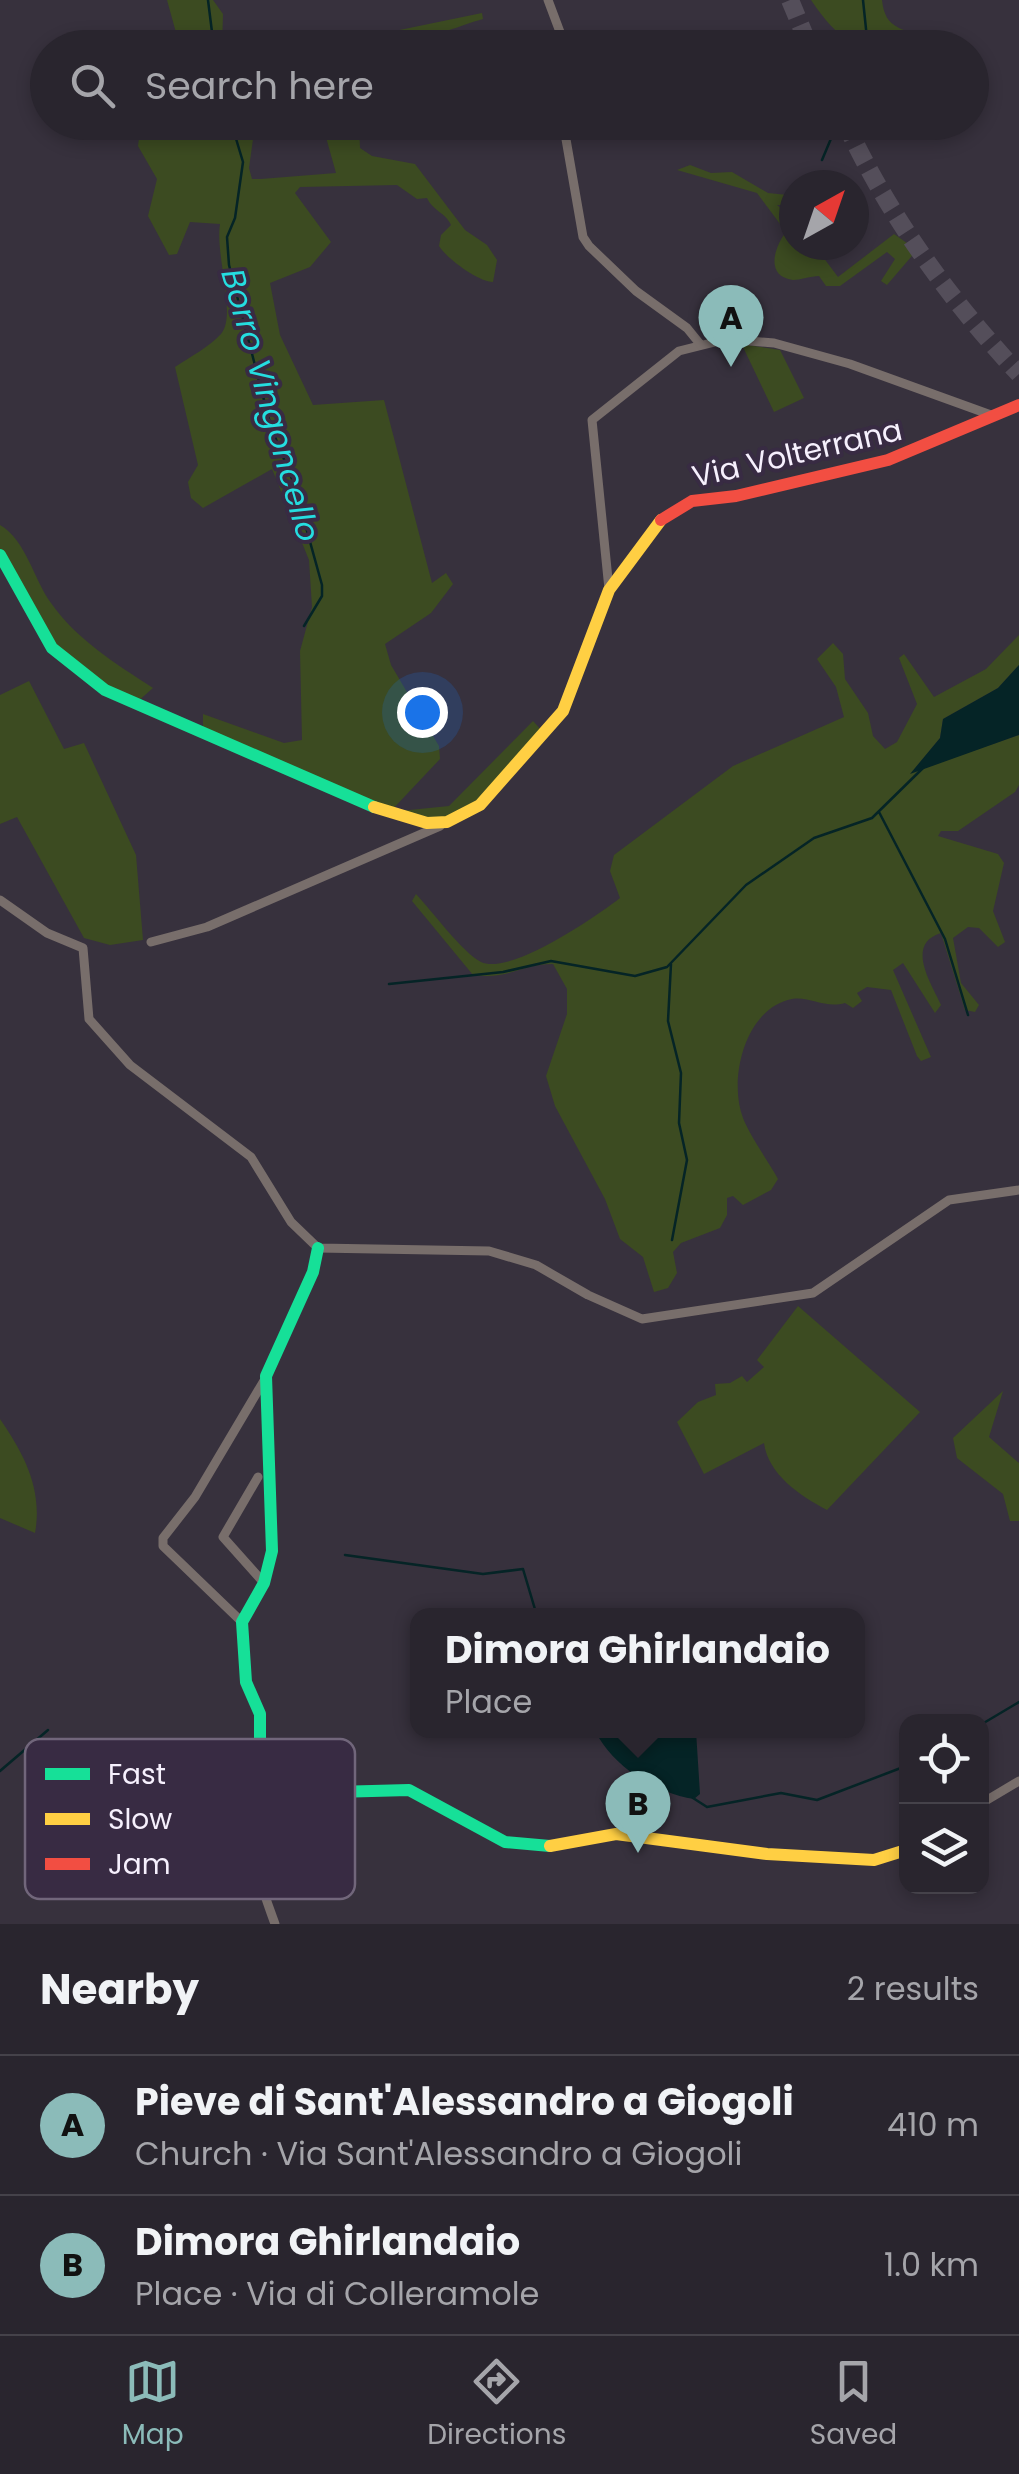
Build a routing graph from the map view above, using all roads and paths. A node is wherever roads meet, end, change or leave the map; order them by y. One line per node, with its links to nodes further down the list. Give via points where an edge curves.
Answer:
1 (548, 0): 2 (street)
2 (559, 30)
3 (566, 140): 4 (street, via 583,237)
4 (700, 344): 6 (street, via 774,343); 8 (street, via 680,350 592,420)
5 (1019, 405): 6 (main road, Via Volterrana)
6 (991, 415): 8 (main road, Via Volterrana, via 888,460 676,508)
7 (0, 556): 9 (main road, via 52,648 105,690 389,813)
8 (610, 590): 9 (main road, Via Volterrana, via 564,711 480,805)
9 (447, 822): 11 (street, Via Volterrana, via 207,926)
10 (0, 900): 13 (street, via 46,933 83,948 89,1018 130,1065 251,1157 291,1222)
11 (152, 942)
12 (1019, 1190): 13 (street, via 949,1200 813,1293 642,1319 536,1265 489,1251)
13 (318, 1248): 14 (main road)
14 (266, 1376): 16 (main road, via 272,1551); 17 (street, via 195,1497 163,1538 163,1546)
15 (258, 1477): 16 (street, via 223,1537)
16 (264, 1583): 17 (main road)
17 (242, 1622): 18 (main road, via 246,1682 260,1714)
18 (260, 1739)
19 (1019, 1782): 21 (street)
20 (355, 1791): 22 (main road, via 409,1790 526,1847 616,1834 766,1854 874,1860)
21 (989, 1799)
22 (899, 1852)
23 (265, 1899): 24 (street)
24 (275, 1924)

